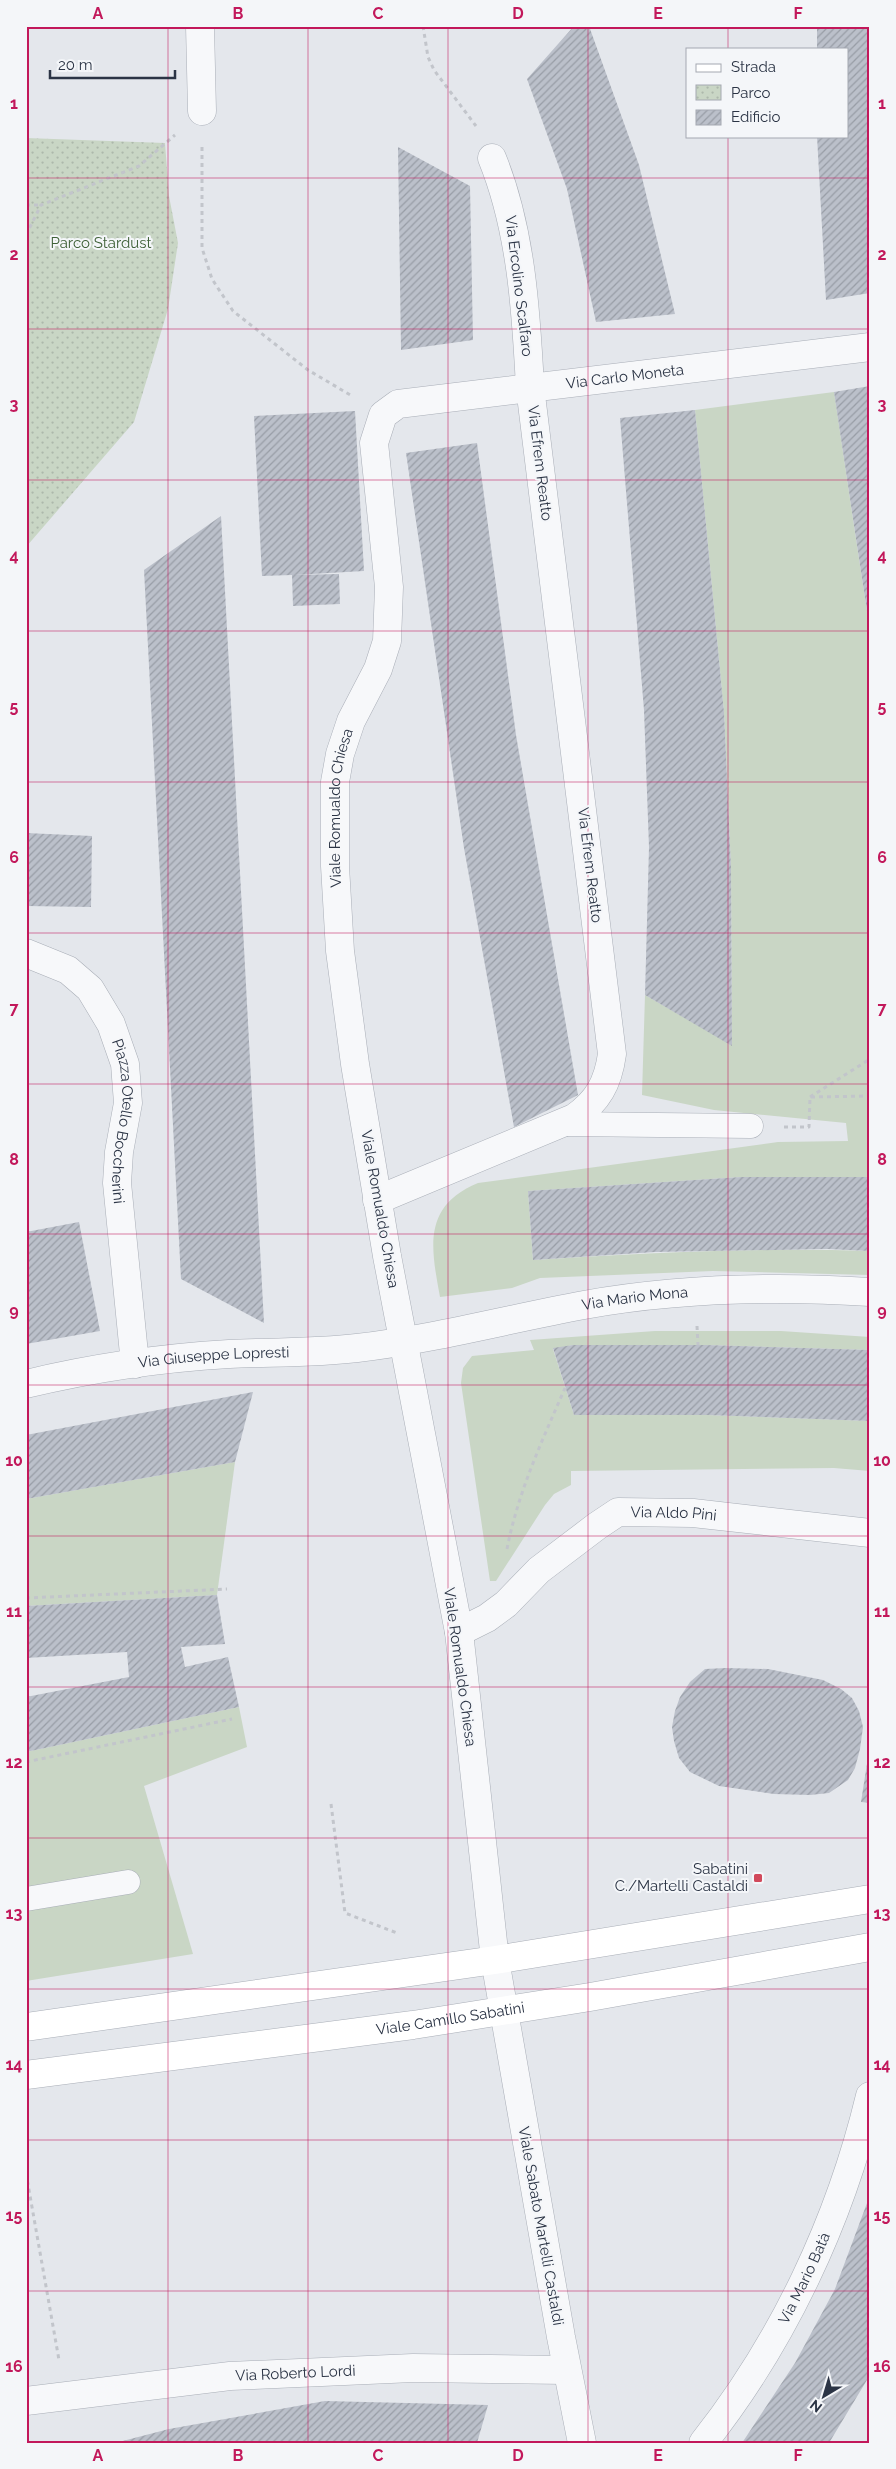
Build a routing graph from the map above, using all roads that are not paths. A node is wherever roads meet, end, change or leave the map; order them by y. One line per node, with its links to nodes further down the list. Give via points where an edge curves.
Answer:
1 (200, 26): 2 (street)
2 (202, 111)
3 (492, 158): 5 (street, Via Ercolino Scalfaro, via 515,238 528,336)
4 (870, 347): 5 (street, Via Carlo Moneta)
5 (530, 387): 6 (street, Via Carlo Moneta, via 409,402 390,408); 8 (street, Via Efrem Reatto, via 612,1042 611,1064 602,1090 584,1111)
6 (382, 415): 10 (street, Viale Romualdo Chiesa, via 374,443 388,587 388,634 378,669 354,711 345,737 334,794 336,893 344,983)
7 (26, 953): 13 (street, Piazza Otello Boccherini, via 68,970 90,989 111,1024 125,1064 128,1103 117,1183)
8 (565, 1124): 9 (lane); 10 (street, Via Efrem Reatto)
9 (751, 1126)
10 (377, 1200): 12 (street, Viale Romualdo Chiesa)
11 (870, 1292): 12 (street, Via Mario Mona, via 694,1291 585,1305)
12 (403, 1342): 13 (street, Via Giuseppe Lopresti, via 339,1350 227,1354); 16 (street, Viale Romualdo Chiesa)
13 (135, 1364): 14 (street, Via Giuseppe Lopresti, via 75,1372)
14 (26, 1384)
15 (870, 1533): 16 (street, Via Aldo Pini, via 702,1514 618,1512 540,1570 506,1604)
16 (459, 1632): 21 (street, Viale Romualdo Chiesa)
17 (128, 1882): 18 (lane)
18 (26, 1898)
19 (870, 1899): 21 (street)
20 (870, 1947): 22 (street, Viale Camillo Sabatini)
21 (495, 1960): 22 (street, Viale Romualdo Chiesa); 23 (street)
22 (503, 2009): 24 (street, Viale Camillo Sabatini, via 413,2025); 26 (street, Viale Sabato Martelli Castaldi)
23 (26, 2028)
24 (26, 2075)
25 (870, 2096): 29 (street, Via Mario Batà, via 839,2197 803,2282 738,2398)
26 (566, 2370): 27 (street, Via Roberto Lordi, via 412,2368 230,2376); 28 (street, Viale Sabato Martelli Castaldi)
27 (26, 2402)
28 (582, 2443)
29 (704, 2443)

